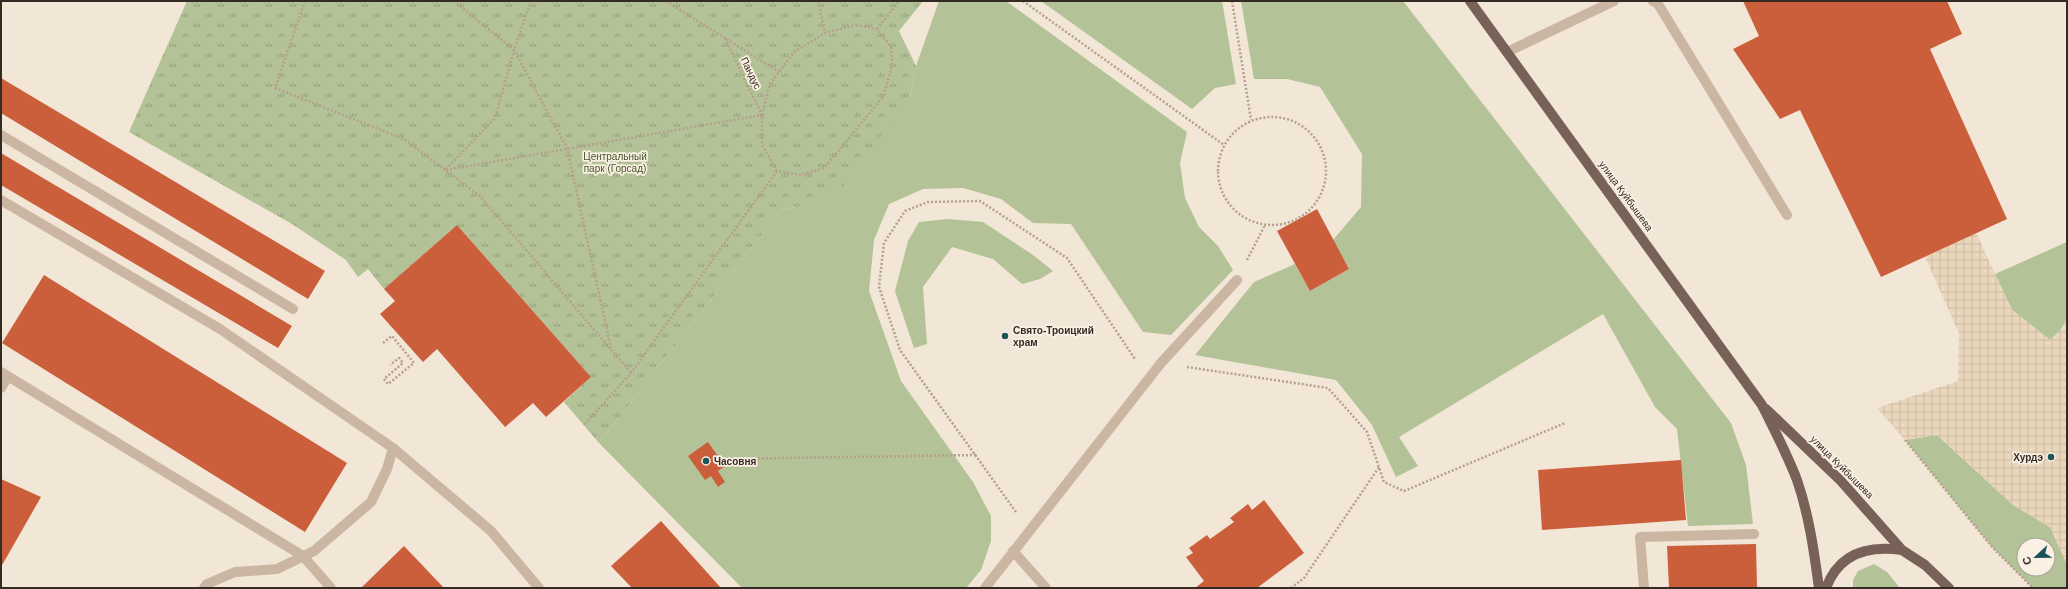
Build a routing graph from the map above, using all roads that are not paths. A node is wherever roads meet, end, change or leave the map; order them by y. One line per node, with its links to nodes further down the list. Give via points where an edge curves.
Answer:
1 (1470, 1): 4 (main road, улица Куйбышева)
2 (1614, 1): 4 (street)
3 (1653, 1): 7 (street, via 1658,4)
4 (1507, 52): 12 (main road, улица Куйбышева)
5 (1, 135): 9 (street)
6 (1, 201): 13 (street, via 220,329)
7 (1786, 214)
8 (1237, 280): 16 (street, via 1161,363)
9 (294, 309)
10 (5, 374): 11 (street); 17 (street)
11 (1, 388)
12 (1762, 405): 15 (main road, улица Куйбышева, via 1841,482); 24 (main road, улица Куйбышева, via 1796,479 1813,545)
13 (393, 448): 17 (street, via 387,469 371,502 314,551); 20 (street, via 492,531)
14 (1754, 534): 23 (street, via 1640,537)
15 (1902, 550): 25 (main road, улица Куйбышева, via 1884,547 1869,549 1849,558 1830,577); 26 (main road, улица Куйбышева, via 1925,565)
16 (1013, 551): 21 (street); 22 (street)
17 (303, 556): 18 (street, via 277,569 235,572 207,584); 19 (street)
18 (204, 588)
19 (331, 588)
20 (539, 588)
21 (985, 588)
22 (1046, 588)
23 (1644, 588)
24 (1819, 588)
25 (1826, 588)
26 (1949, 588)

